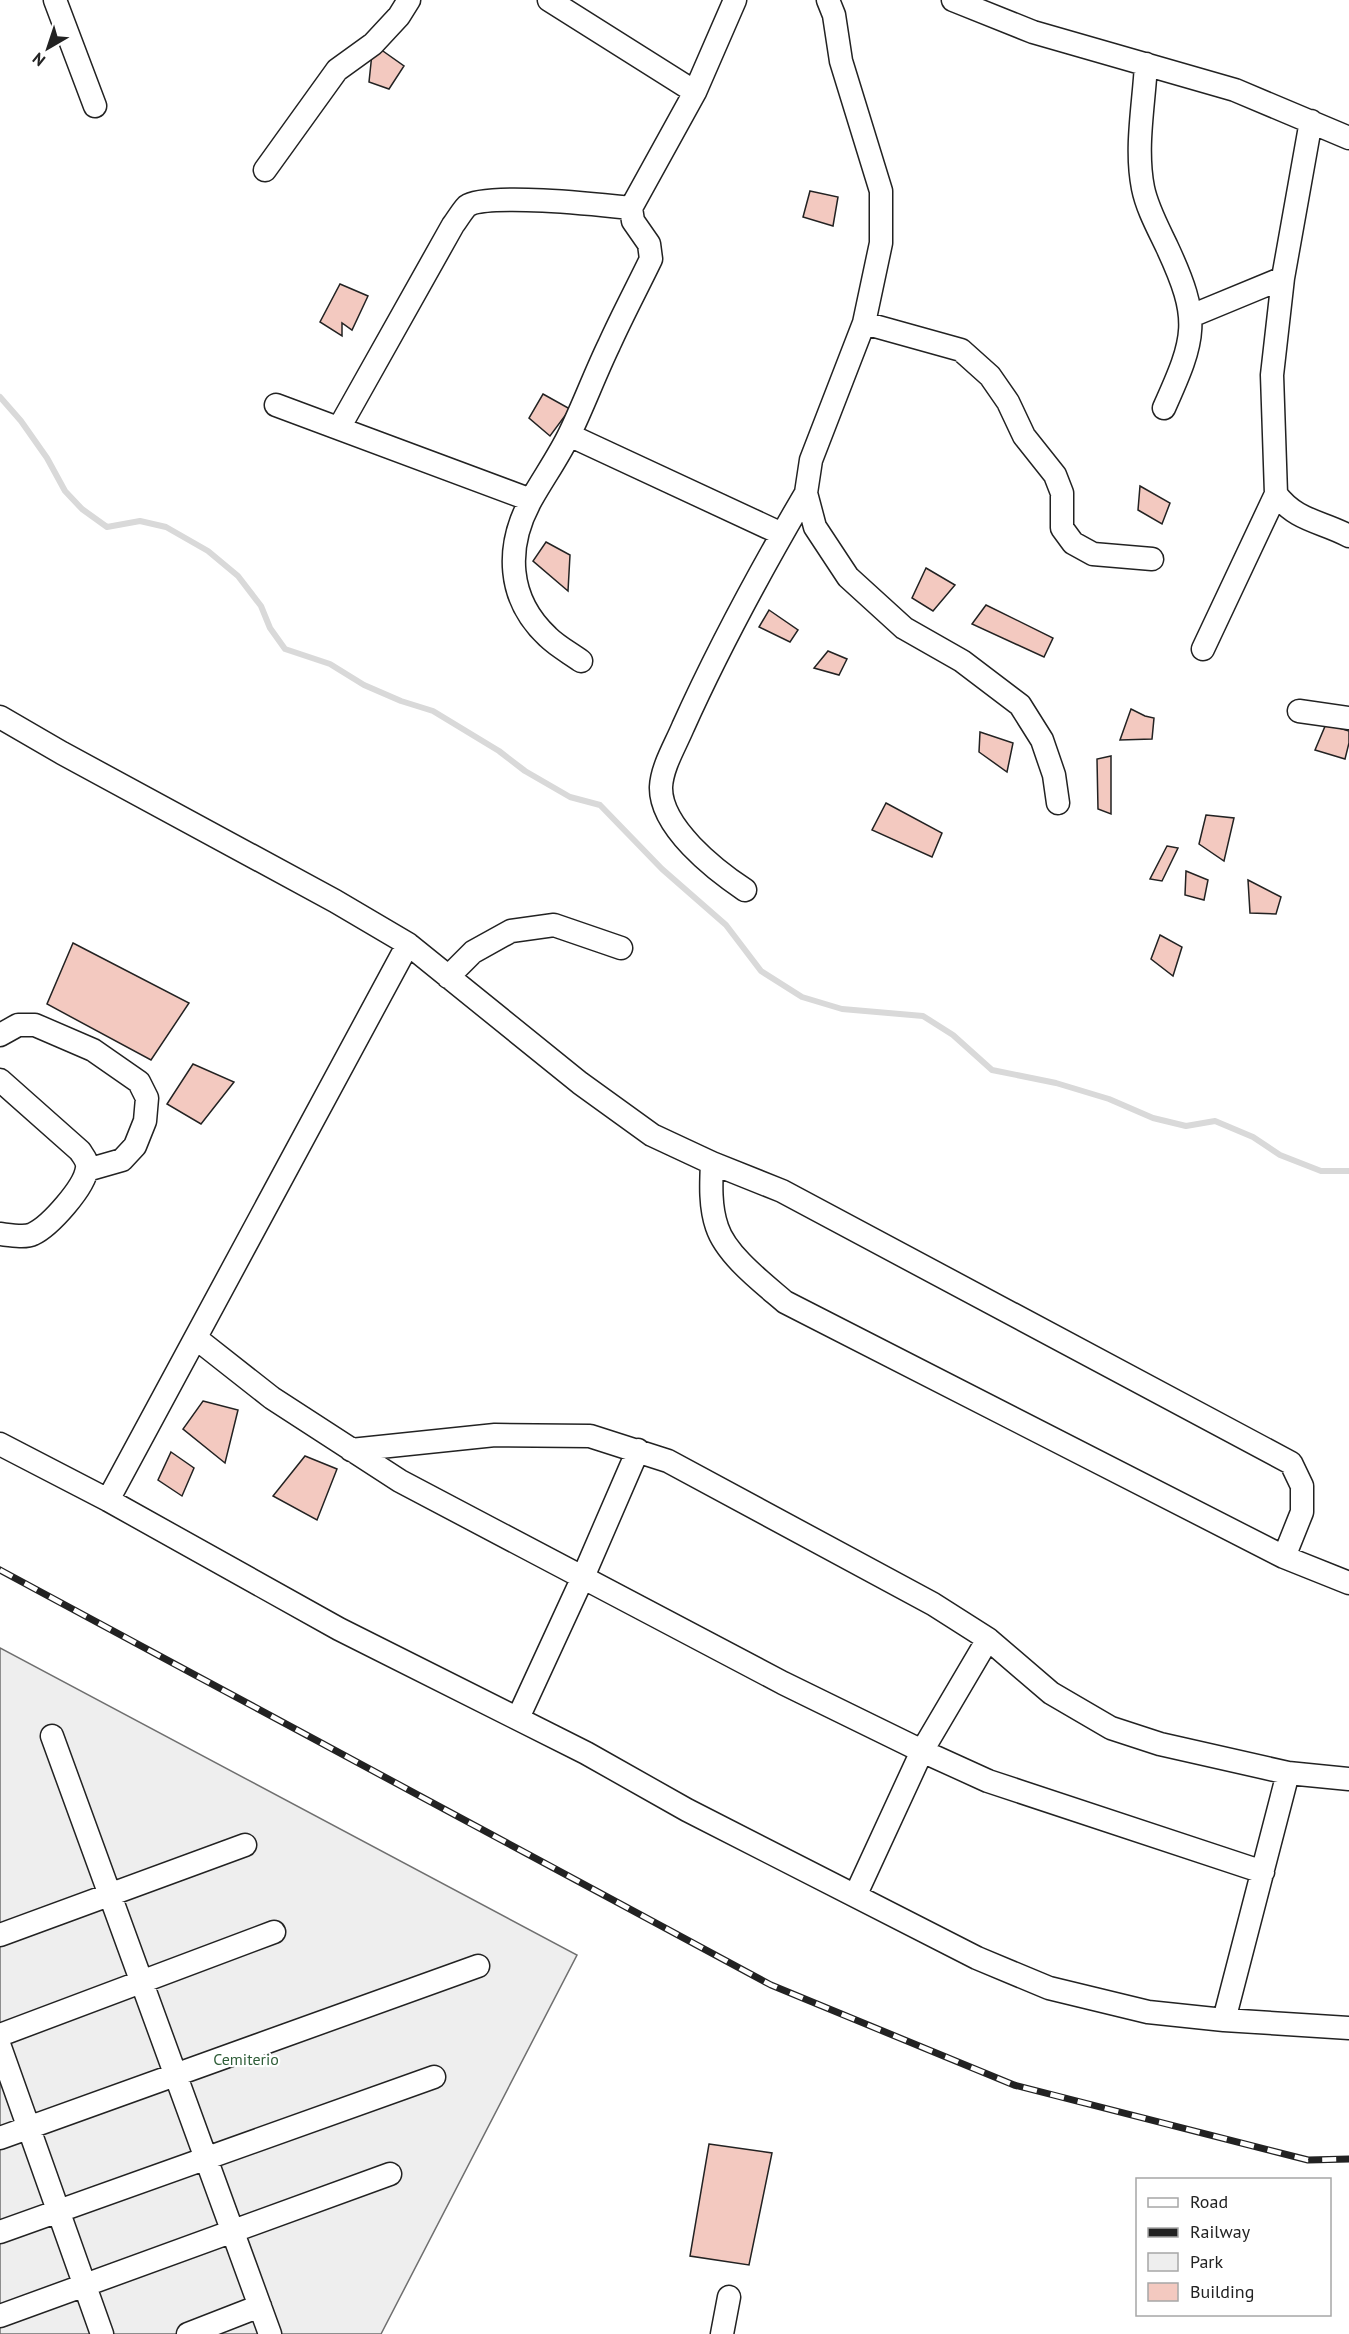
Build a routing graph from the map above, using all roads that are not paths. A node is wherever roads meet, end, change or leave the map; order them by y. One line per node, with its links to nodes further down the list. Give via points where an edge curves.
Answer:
1 (56, 0): 10 (street)
2 (409, 0): 13 (street, via 373,44 337,70)
3 (549, 0): 9 (street)
4 (735, 0): 9 (street)
5 (828, 0): 17 (street, via 841,61 881,191 880,243)
6 (953, 0): 7 (street)
7 (982, 5): 8 (street, via 1033,32)
8 (1146, 64): 11 (street, via 1235,90); 16 (street, via 1140,151 1143,187 1184,286)
9 (695, 92): 14 (street)
10 (95, 106)
11 (1311, 121): 12 (street); 15 (street)
12 (1349, 138)
13 (265, 170)
14 (631, 208): 20 (street, via 484,200 467,206); 21 (street, via 633,221 649,243 651,259)
15 (1283, 278): 16 (street); 23 (street, via 1272,375)
16 (1191, 316): 19 (street, via 1187,353)
17 (864, 323): 22 (street, via 811,460); 27 (street, via 960,350 990,376 1024,436 1055,474 1062,493 1062,528 1073,543 1093,554)
18 (276, 405): 20 (street)
19 (1164, 408)
20 (339, 428): 24 (street)
21 (569, 435): 24 (street); 25 (street)
22 (806, 493): 25 (street); 33 (street, via 814,527 848,577 904,628 962,661 1020,705 1042,740)
23 (1276, 494): 26 (street, via 1286,507 1304,519); 28 (street)
24 (531, 500): 29 (street, via 514,547 517,591 530,617 549,638)
25 (782, 534): 34 (street, via 696,699 666,766 661,788 667,812 685,838 713,868)
26 (1349, 536)
27 (1152, 560)
28 (1203, 649)
29 (581, 661)
30 (1299, 711): 32 (street)
31 (0, 717): 35 (street)
32 (1349, 718)
33 (1058, 803)
34 (745, 890)
35 (408, 944): 37 (street); 43 (street)
36 (621, 948): 37 (street, via 554,925 511,931 473,952)
37 (448, 977): 40 (street, via 652,1135)
38 (0, 1035): 41 (street, via 18,1025 35,1025 93,1050 139,1082 147,1098 145,1121 135,1146 122,1160)
39 (0, 1080): 41 (street, via 80,1151)
40 (712, 1163): 48 (street, via 711,1195 717,1229 739,1262 785,1302); 48 (street, via 782,1191 1291,1464 1302,1486 1302,1512)
41 (87, 1170): 42 (street, via 76,1192 47,1225 31,1235)
42 (0, 1234)
43 (197, 1339): 45 (street, via 272,1398); 47 (street)
44 (0, 1444): 47 (street)
45 (351, 1450): 46 (street, via 507,1435 590,1436); 49 (street, via 400,1482)
46 (638, 1450): 49 (street); 51 (street, via 668,1461 875,1572)
47 (108, 1500): 52 (street, via 339,1629)
48 (1284, 1557): 50 (street)
49 (583, 1577): 52 (street); 54 (street)
50 (1349, 1583)
51 (988, 1639): 54 (street); 55 (street, via 1051,1693 1112,1728 1160,1744)
52 (518, 1718): 59 (street, via 687,1810)
53 (52, 1736): 60 (street)
54 (922, 1751): 58 (street, via 988,1781); 59 (street)
55 (1288, 1773): 56 (street); 58 (street)
56 (1349, 1779)
57 (245, 1845): 60 (street)
58 (1263, 1872): 65 (street)
59 (856, 1894): 65 (street, via 977,1958 1049,1988 1148,2012)
60 (110, 1895): 62 (street); 64 (street)
61 (274, 1932): 64 (street)
62 (0, 1935)
63 (478, 1966): 69 (street)
64 (141, 1982): 67 (street); 69 (street)
65 (1224, 2020): 66 (street)
66 (1349, 2028)
67 (0, 2035)
68 (0, 2047): 71 (street)
69 (175, 2075): 71 (street); 73 (street)
70 (434, 2077): 73 (street)
71 (29, 2128): 72 (street); 75 (street)
72 (0, 2138)
73 (206, 2158): 75 (street); 76 (street)
74 (390, 2175): 76 (street)
75 (58, 2211): 77 (street); 78 (street)
76 (233, 2231): 78 (street); 80 (street)
77 (0, 2232)
78 (85, 2285): 81 (street); 82 (street)
79 (729, 2297): 85 (street)
80 (260, 2306): 83 (street); 84 (street)
81 (0, 2316)
82 (102, 2334)
83 (188, 2334)
84 (270, 2334)
85 (722, 2334)

